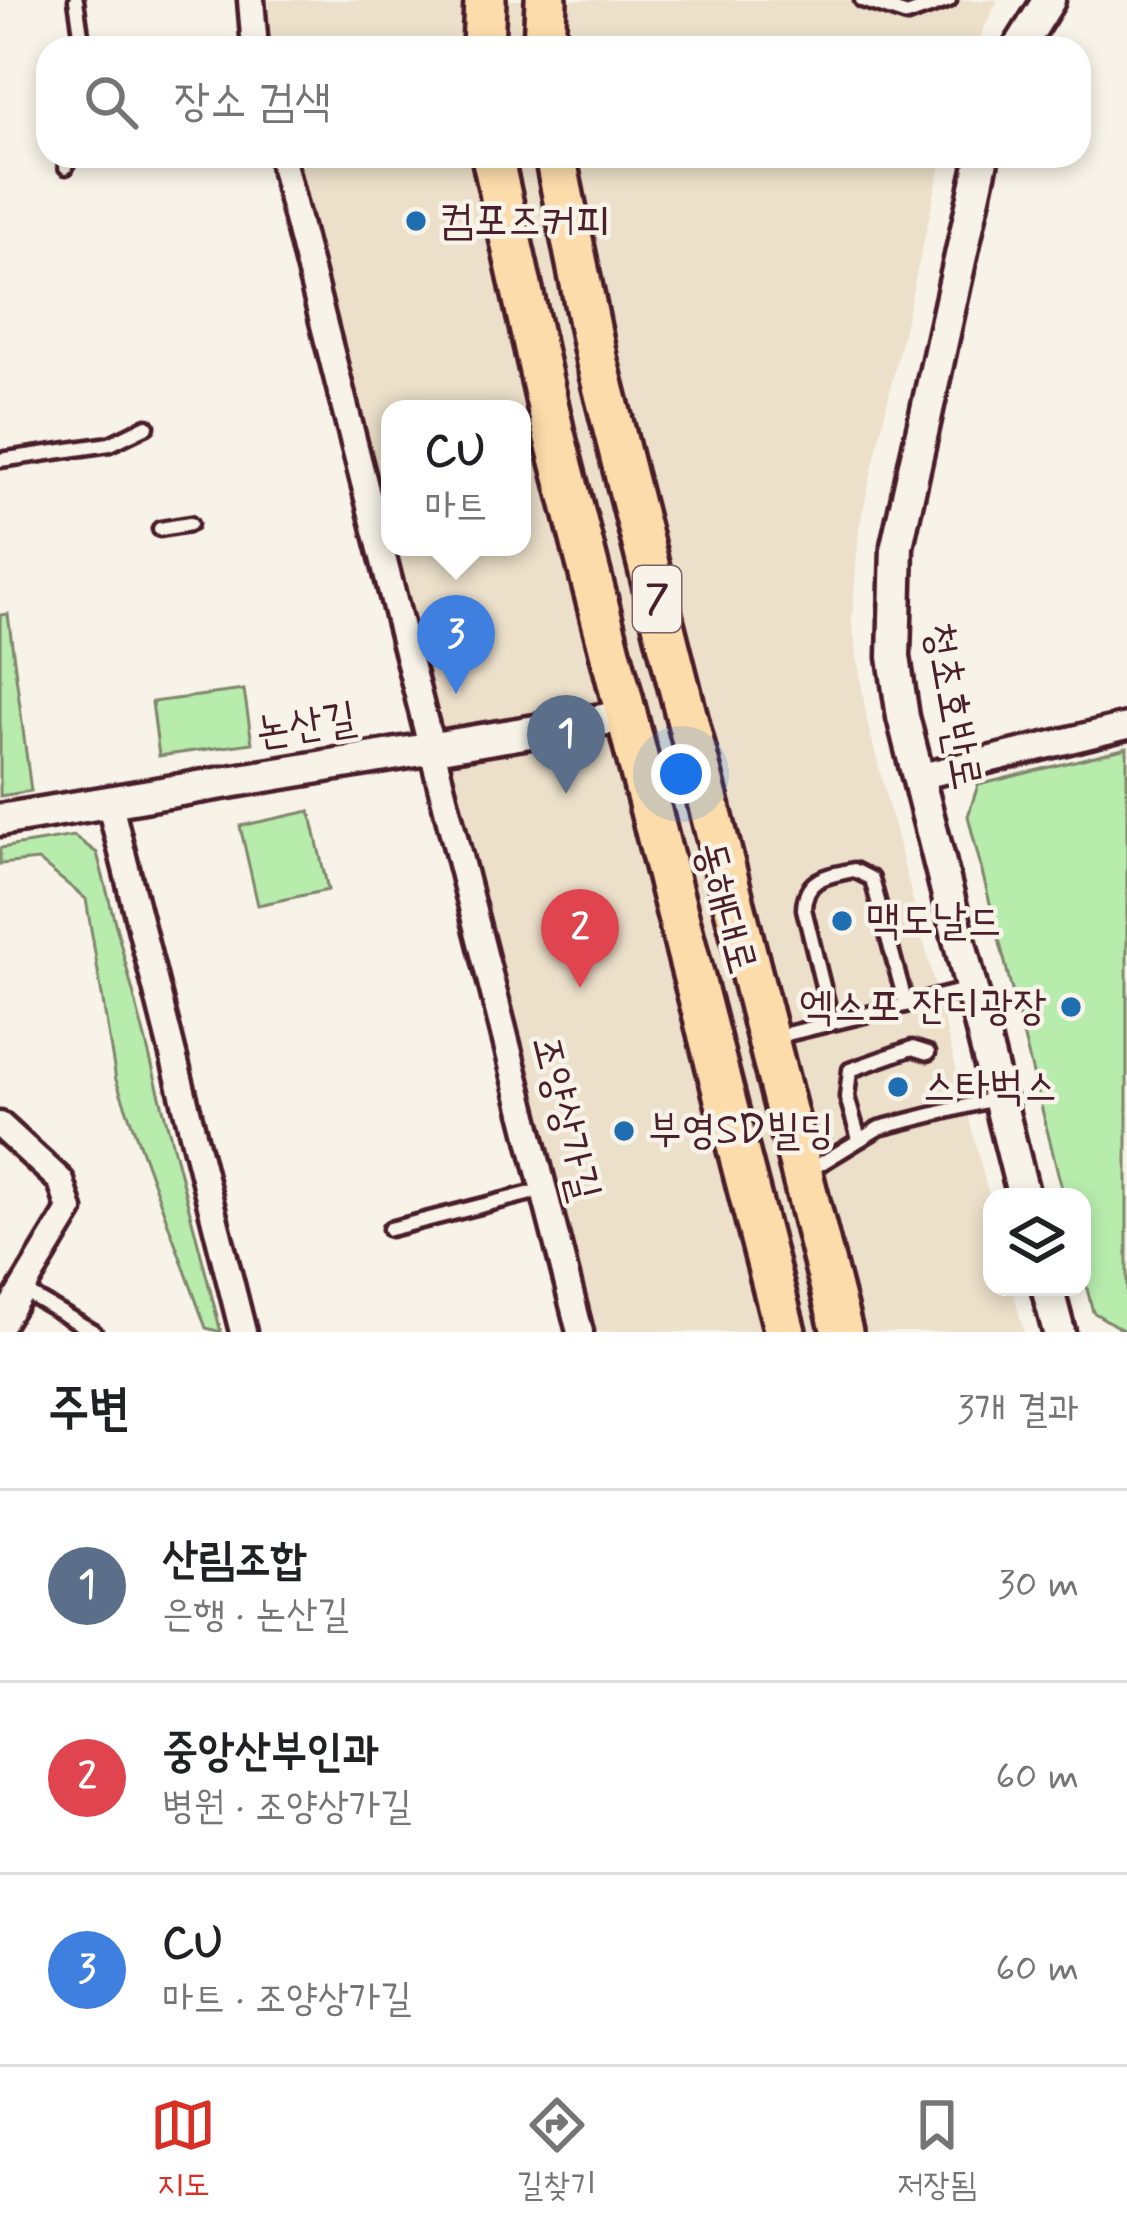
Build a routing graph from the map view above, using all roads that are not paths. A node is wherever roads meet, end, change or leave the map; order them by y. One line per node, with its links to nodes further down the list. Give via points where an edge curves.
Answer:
1 (76, 0): 8 (lane)
2 (251, 0): 9 (street)
3 (485, 0): 10 (main road)
4 (546, 0): 11 (main road)
5 (862, 0): 6 (lane, via 907,15)
6 (949, 0)
7 (1046, 1): 12 (street)
8 (81, 36)
9 (255, 36)
10 (483, 36)
11 (544, 36)
12 (1026, 36)
13 (284, 168): 23 (street, 조양상가길)
14 (495, 168): 21 (main road, 동해대로 / 7)
15 (557, 168): 30 (main road, 동해대로 / 7, via 597,362)
16 (980, 168): 24 (street, 청초호반로, via 897,546 894,658)
17 (147, 426): 18 (lane, via 110,444)
18 (0, 460)
19 (190, 524): 20 (lane)
20 (160, 529)
21 (626, 716): 23 (street, 논산길); 47 (main road, 동해대로 / 7)
22 (1127, 727): 24 (street)
23 (429, 749): 25 (street, 논산길); 39 (street, 조양상가길)
24 (918, 777): 27 (street, 청초호반로)
25 (109, 801): 26 (street, 논산길); 45 (street)
26 (0, 820)
27 (971, 988): 28 (lane); 32 (street, 청초호반로)
28 (906, 1004): 29 (lane); 29 (lane, via 872,879 854,870 816,879 804,909)
29 (832, 1023): 30 (lane)
30 (768, 1039): 37 (main road, 동해대로 / 7)
31 (928, 1053): 36 (lane, via 912,1048 850,1070 847,1096)
32 (999, 1098): 34 (lane); 38 (street, 청초호반로)
33 (939, 1102): 34 (lane)
34 (925, 1116): 36 (lane)
35 (0, 1125): 41 (street, via 62,1180 70,1210)
36 (859, 1139): 37 (lane)
37 (802, 1175): 48 (main road, 동해대로 / 7)
38 (1022, 1188)
39 (542, 1190): 40 (lane); 46 (street, 조양상가길)
40 (391, 1229)
41 (22, 1290): 43 (street); 44 (lane)
42 (1049, 1296): 49 (street)
43 (0, 1326)
44 (94, 1332)
45 (243, 1332)
46 (580, 1332)
47 (785, 1332)
48 (842, 1332)
49 (1059, 1332)

